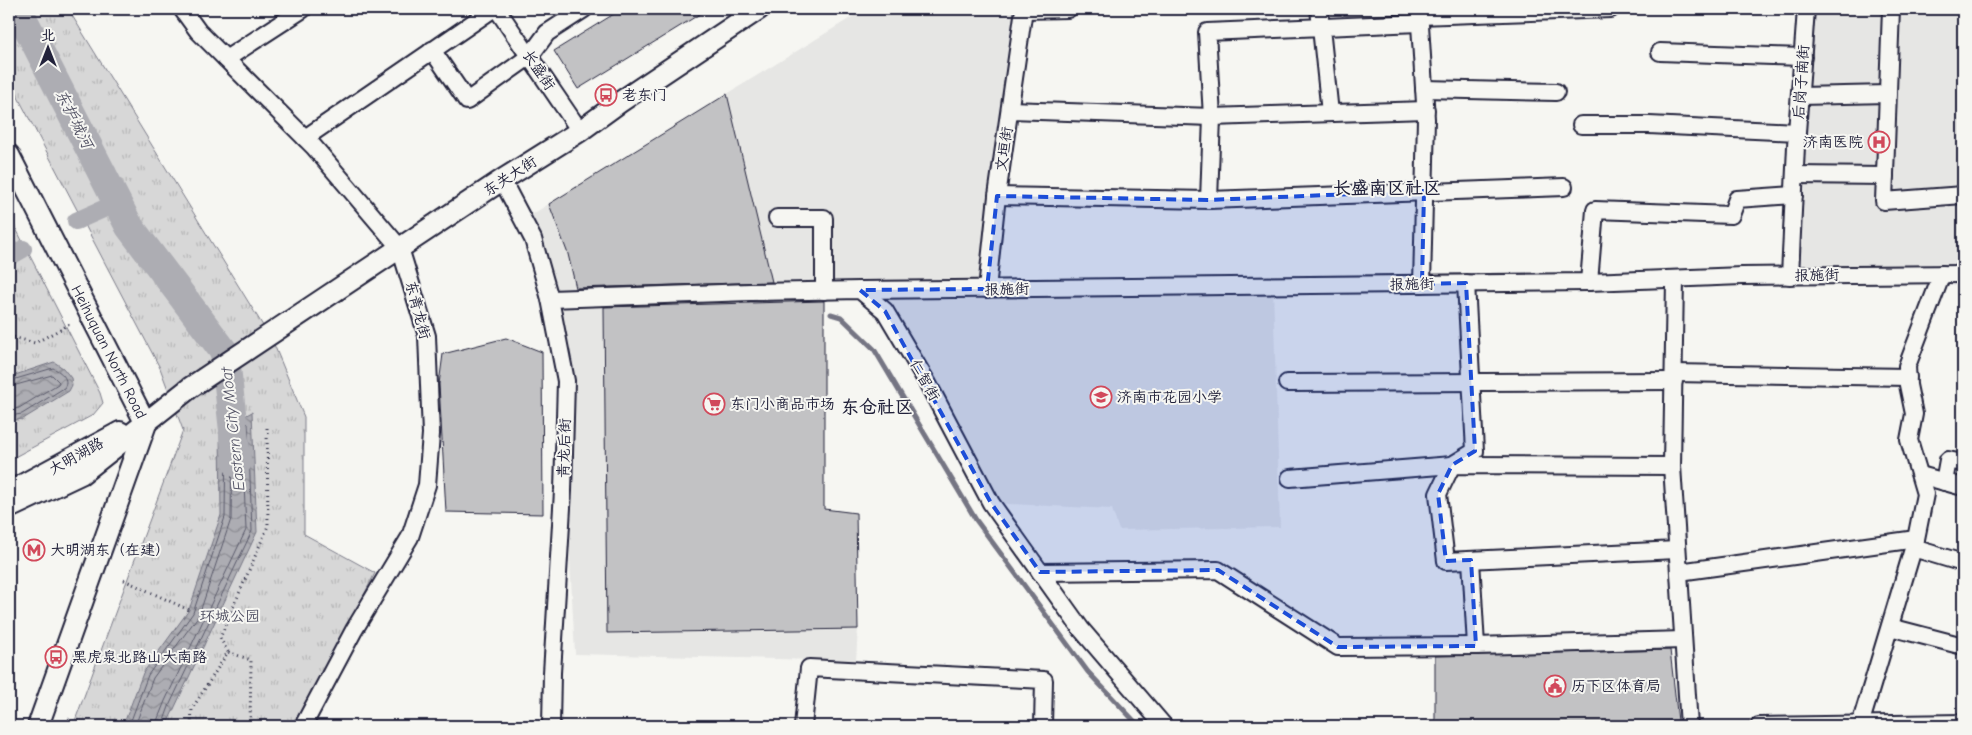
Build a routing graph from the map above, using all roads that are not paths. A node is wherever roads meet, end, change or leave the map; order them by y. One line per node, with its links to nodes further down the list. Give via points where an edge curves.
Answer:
1 (182, 9): 19 (street, 东青龙街, via 198,31)
2 (303, 9): 19 (street)
3 (493, 9): 15 (street)
4 (497, 9): 17 (street, 长盛街)
5 (584, 9): 17 (street, via 547,32)
6 (759, 9): 29 (main road, 东关大街)
7 (1068, 9): 12 (street)
8 (1319, 9): 14 (street)
9 (1611, 9): 13 (street)
10 (1806, 9): 18 (street, 后岗子南街)
11 (1891, 9): 22 (street)
12 (1024, 10): 24 (street, 文垣街)
13 (1419, 16): 14 (street); 20 (street)
14 (1320, 27): 26 (street); 27 (street, via 1207,32)
15 (432, 50): 17 (street, via 467,101); 31 (street)
16 (1660, 52): 18 (street)
17 (530, 56): 29 (street, 长盛街)
18 (1803, 57): 23 (street, 后岗子南街)
19 (226, 59): 31 (street, 东青龙街)
20 (1424, 89): 21 (street); 25 (street)
21 (1556, 92)
22 (1888, 94): 23 (street); 34 (street)
23 (1800, 96): 30 (street, 后岗子南街)
24 (1010, 110): 27 (street); 40 (street, 文垣街)
25 (1426, 110): 26 (street); 37 (street)
26 (1330, 113): 27 (street)
27 (1212, 117): 41 (street)
28 (1581, 124): 30 (street, via 1649,124)
29 (580, 131): 35 (main road, 东关大街)
30 (1797, 132): 33 (street, 后岗子南街)
31 (305, 138): 43 (street, 东青龙街)
32 (9, 155): 59 (main road, Heihuquan North Road)
33 (1795, 175): 34 (street); 38 (street, 后岗子南街)
34 (1885, 176): 39 (street, via 1884,201)
35 (502, 180): 43 (main road, 东关大街); 54 (street, 青龙后街, via 533,239)
36 (1564, 187): 37 (street)
37 (1424, 191): 41 (street); 50 (street)
38 (1794, 195): 46 (street, 后岗子南街); 48 (street, via 1737,200 1731,215 1595,210)
39 (1963, 195)
40 (997, 196): 41 (street); 51 (street, 文垣街)
41 (1209, 200)
42 (777, 218): 53 (street, via 824,218)
43 (400, 248): 59 (main road, 东关大街, via 191,387); 82 (street, 东青龙街, via 427,336 431,434 427,485 410,537 354,630)
44 (1942, 274): 45 (street, 报施街); 46 (street, 报施街); 56 (street, via 1908,366)
45 (1963, 274)
46 (1790, 276): 47 (street, 报施街)
47 (1675, 278): 48 (street, 报施街); 55 (street)
48 (1589, 282): 49 (street, 报施街)
49 (1466, 283): 50 (street, 报施街); 57 (street)
50 (1422, 284): 51 (street, 报施街)
51 (987, 289): 52 (street, 报施街)
52 (860, 290): 53 (street); 73 (street, 仁智街, via 885,311 991,503)
53 (824, 291): 54 (street)
54 (550, 299): 83 (street, 青龙后街, via 566,381)
55 (1674, 377): 56 (street); 57 (street); 62 (street)
56 (1908, 377): 63 (street, via 1914,414 1909,440)
57 (1472, 382): 58 (street); 61 (street, via 1475,451)
58 (1287, 383)
59 (146, 424): 67 (main road, 大明湖路, via 123,430); 68 (main road, via 81,474); 81 (main road, Heihuquan North Road)
60 (1963, 463): 65 (street, via 1948,460)
61 (1452, 464): 62 (street); 64 (street); 71 (street, via 1438,494 1446,561)
62 (1672, 466): 70 (street)
63 (1920, 475): 65 (street); 69 (street, via 1925,494)
64 (1290, 478)
65 (1944, 482): 66 (street)
66 (1963, 488)
67 (9, 492)
68 (9, 508)
69 (1914, 543): 72 (street); 74 (street); 75 (street)
70 (1677, 550): 71 (street); 74 (street)
71 (1471, 560): 77 (street)
72 (1963, 563)
73 (1040, 572): 77 (street, via 1218,570 1338,647); 86 (street, 仁智街, via 1081,628)
74 (1679, 572): 76 (street)
75 (1890, 627): 78 (street); 80 (street)
76 (1683, 640): 77 (street); 87 (street)
77 (1476, 646)
78 (1963, 646)
79 (1963, 723): 80 (street)
80 (1860, 725): 88 (street)
81 (38, 726)
82 (303, 726)
83 (551, 726)
84 (803, 726): 85 (street, via 809,668 1044,680)
85 (1043, 726)
86 (1164, 726)
87 (1689, 726)
88 (1759, 726)

